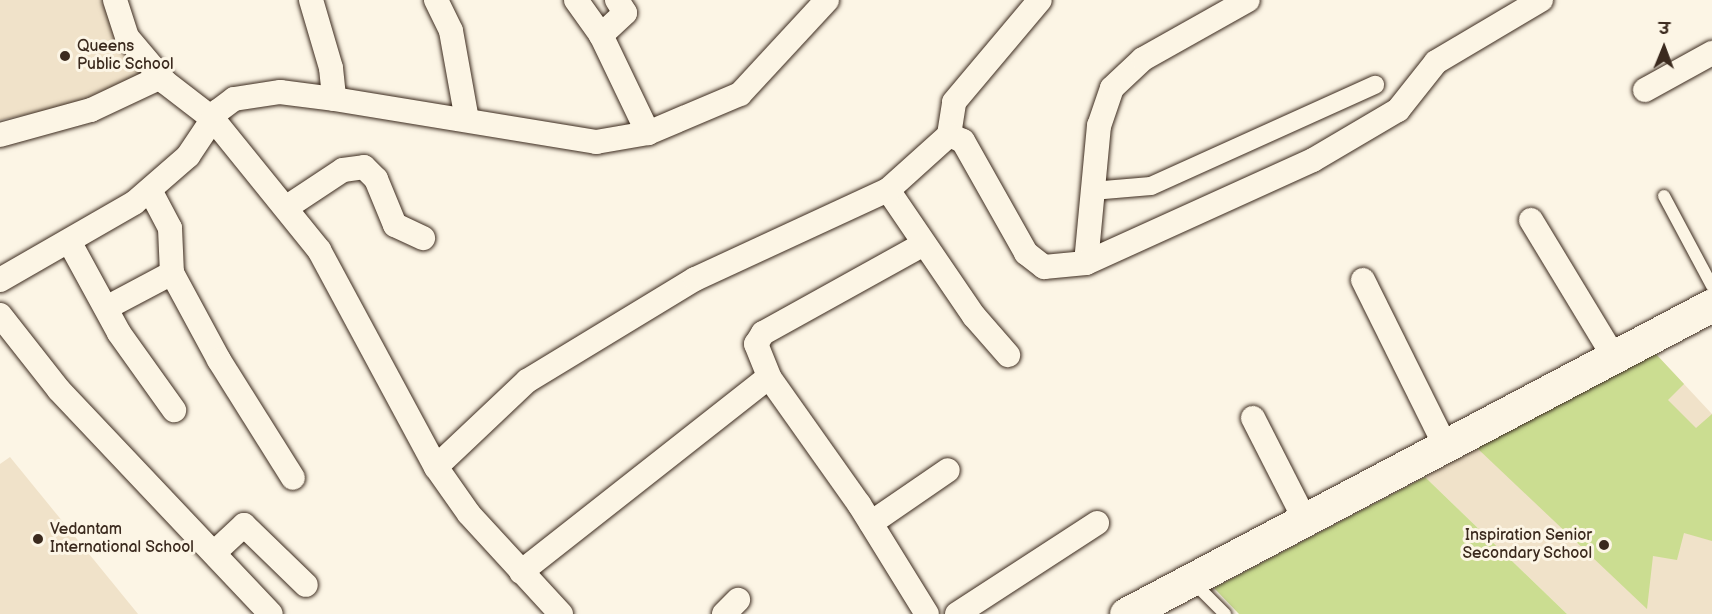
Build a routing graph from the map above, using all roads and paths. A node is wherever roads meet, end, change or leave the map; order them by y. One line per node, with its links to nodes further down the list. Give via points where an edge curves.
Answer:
1 (115, 0): 12 (street, via 127,37)
2 (310, 0): 15 (street, via 331,68)
3 (436, 0): 17 (street, via 451,31)
4 (576, 0): 10 (street)
5 (617, 0): 10 (street, via 625,13)
6 (827, 0): 18 (street, via 740,94)
7 (1041, 0): 20 (street, via 954,102)
8 (1248, 0): 23 (street, via 1143,59 1112,88 1099,126)
9 (1541, 0): 30 (street, via 1436,62 1398,110 1313,160)
10 (601, 35): 18 (street)
11 (1712, 53): 14 (street)
12 (161, 77): 16 (street); 19 (street, via 91,110)
13 (1375, 86): 23 (street, via 1151,186)
14 (1646, 90)
15 (334, 99): 16 (street, via 280,92 234,99); 17 (street)
16 (213, 119): 21 (street, via 188,156); 25 (street)
17 (467, 120): 18 (street, via 596,142)
18 (648, 133)
19 (0, 135)
20 (949, 135): 22 (street); 30 (street, via 963,141 1026,253 1044,267)
21 (150, 190): 28 (street); 31 (street, via 170,228)
22 (888, 190): 29 (street); 44 (street, via 695,279 527,381)
23 (1092, 191): 30 (street)
24 (1664, 196): 34 (lane)
25 (287, 207): 27 (street, via 343,170 364,167 376,179 395,225); 44 (street, via 320,250)
26 (1531, 220): 39 (street)
27 (423, 238)
28 (70, 243): 32 (street); 36 (street)
29 (922, 245): 38 (street); 40 (street, via 764,333 756,344)
30 (1086, 263)
31 (172, 273): 36 (street); 46 (street)
32 (0, 280)
33 (1363, 280): 43 (street)
34 (1712, 286)
35 (1712, 305): 39 (main road)
36 (106, 308): 41 (street)
37 (0, 315): 50 (street, via 59,390)
38 (1008, 354)
39 (1614, 357): 43 (main road)
40 (769, 377): 48 (street); 51 (street)
41 (174, 410)
42 (1253, 418): 47 (street)
43 (1445, 446): 47 (main road)
44 (436, 467): 51 (street)
45 (948, 470): 48 (street)
46 (293, 478)
47 (1305, 519): 52 (main road)
48 (871, 523): 56 (street)
49 (1097, 523): 57 (street)
50 (214, 554): 53 (street, via 243,525); 54 (street)
51 (521, 572): 55 (street)
52 (1191, 580): 58 (main road); 59 (lane)
53 (306, 585)
54 (271, 614)
55 (561, 614)
56 (927, 614)
57 (957, 614)
58 (1126, 614)
59 (1225, 614)

